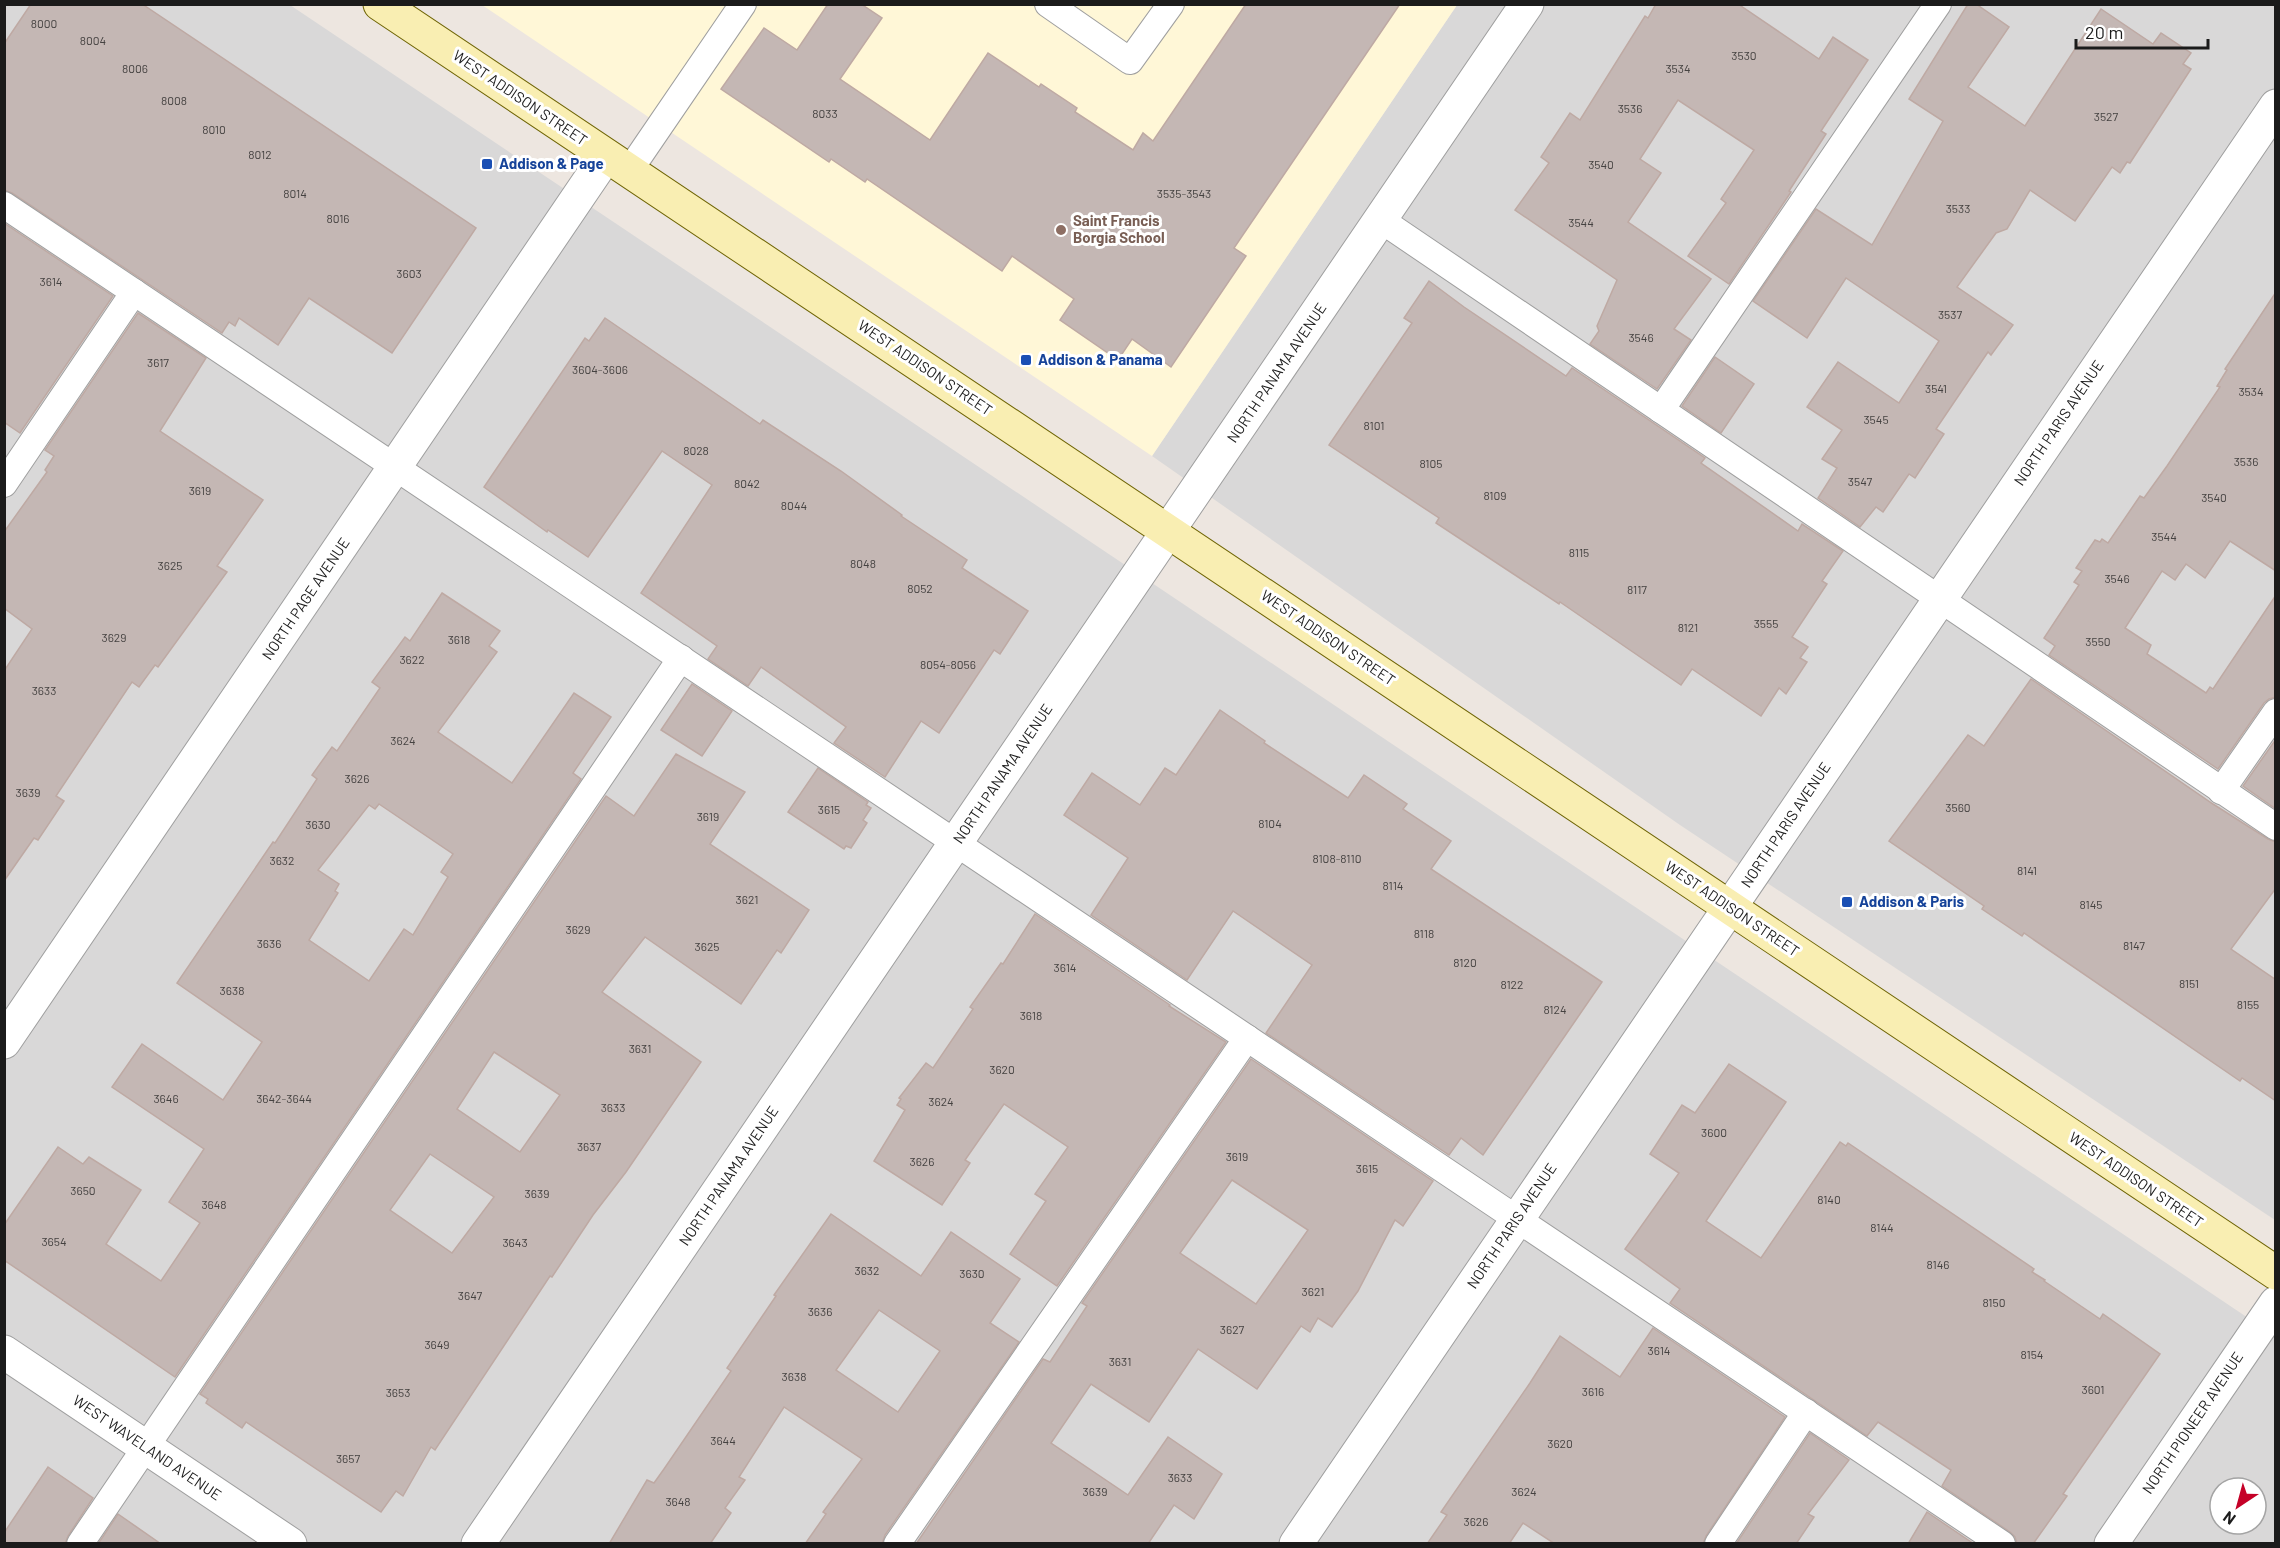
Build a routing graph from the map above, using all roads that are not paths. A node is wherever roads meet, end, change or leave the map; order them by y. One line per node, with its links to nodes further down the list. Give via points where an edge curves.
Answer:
1 (380, 4): 8 (street, WEST ADDISON STREET)
2 (743, 4): 8 (lane)
3 (1048, 4): 4 (lane, via 1130,61)
4 (1171, 4)
5 (1527, 4): 10 (street, NORTH PANAMA AVENUE)
6 (1938, 4): 12 (lane)
7 (2276, 106): 16 (street, NORTH PARIS AVENUE)
8 (618, 163): 13 (street, NORTH PAGE AVENUE); 15 (street, WEST ADDISON STREET)
9 (4, 205): 11 (lane)
10 (1381, 220): 12 (lane); 15 (street, NORTH PANAMA AVENUE)
11 (134, 292): 13 (lane); 14 (lane)
12 (1661, 410): 16 (lane)
13 (395, 467): 17 (lane); 24 (street, NORTH PAGE AVENUE)
14 (4, 484)
15 (1169, 531): 21 (street, NORTH PANAMA AVENUE); 22 (street, WEST ADDISON STREET)
16 (1939, 599): 19 (lane); 22 (street, NORTH PARIS AVENUE)
17 (681, 658): 21 (lane); 30 (lane)
18 (2276, 712): 19 (lane)
19 (2221, 790): 20 (lane)
20 (2276, 827)
21 (956, 843): 23 (lane); 33 (street, NORTH PANAMA AVENUE)
22 (1730, 908): 25 (street, NORTH PARIS AVENUE); 26 (street, WEST ADDISON STREET)
23 (1247, 1038): 25 (lane); 34 (lane)
24 (4, 1042)
25 (1517, 1218): 29 (lane); 35 (street, NORTH PARIS AVENUE)
26 (2276, 1273)
27 (2276, 1302): 38 (street, NORTH PIONEER AVENUE)
28 (4, 1352): 30 (street, WEST WAVELAND AVENUE)
29 (1806, 1412): 36 (lane); 37 (lane)
30 (147, 1447): 31 (lane); 32 (street, WEST WAVELAND AVENUE)
31 (80, 1544)
32 (290, 1544)
33 (478, 1544)
34 (897, 1544)
35 (1296, 1544)
36 (1718, 1544)
37 (2002, 1544)
38 (2111, 1544)

